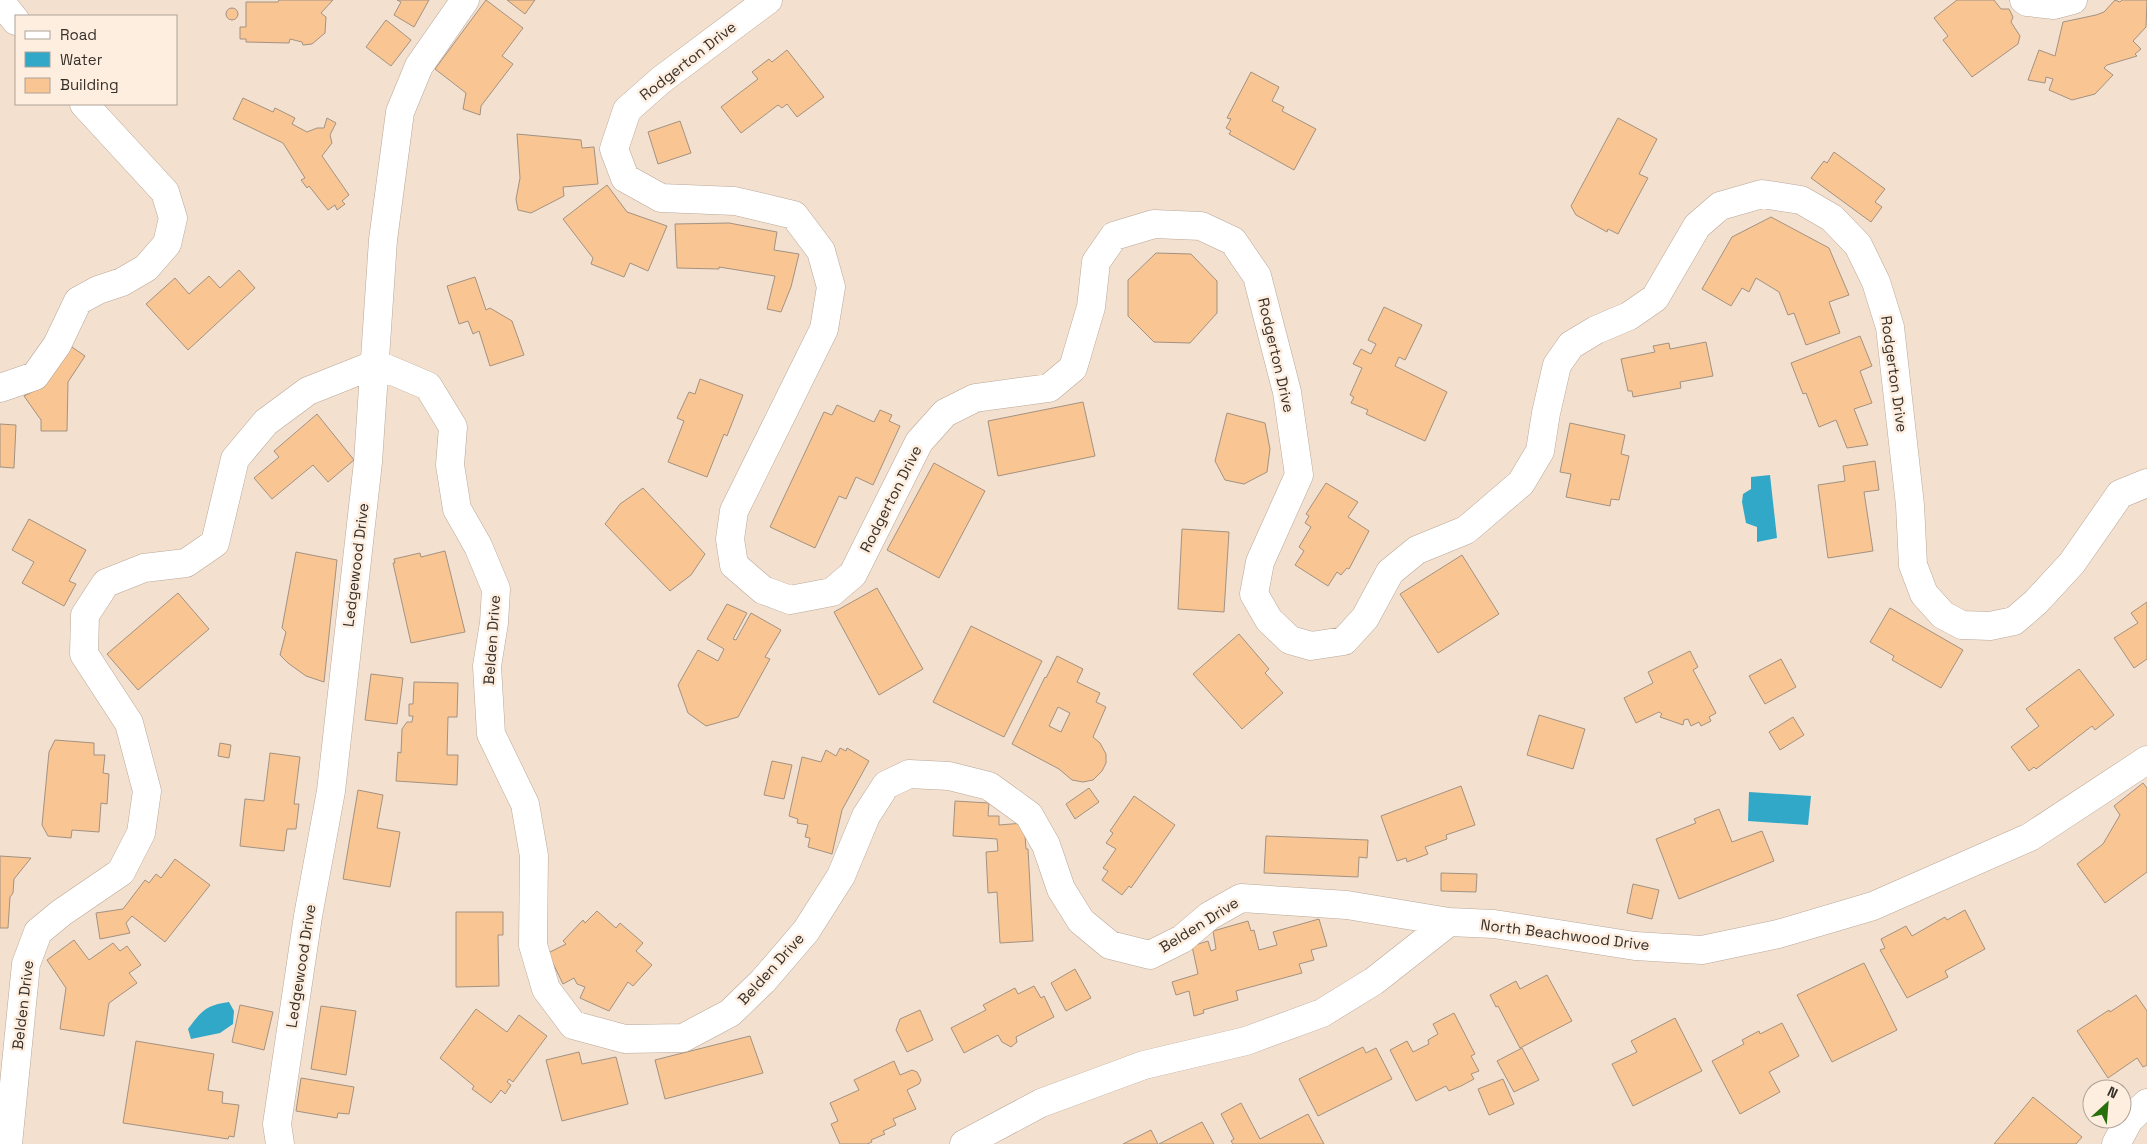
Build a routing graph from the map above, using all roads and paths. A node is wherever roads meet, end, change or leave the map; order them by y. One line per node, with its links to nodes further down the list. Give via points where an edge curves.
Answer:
1 (465, 0): 8 (street, Ledgewood Drive, via 419,66 400,112 383,240)
2 (768, 0): 10 (street, Rodgerton Drive, via 661,80 628,110 614,149 624,178 661,198 735,201 794,215 821,251 831,287 824,329 734,511 730,539 734,565 763,590 790,600 832,592 853,574 919,442 945,413 975,398 1050,388 1072,368 1091,307 1096,262 1114,236 1154,224 1201,226 1233,241 1257,276 1287,392 1299,475 1260,562 1254,594 1269,620 1290,640 1311,646 1344,641 1365,618 1390,572 1417,550 1466,530 1521,483 1540,451 1558,365 1571,345 1628,316 1655,298 1697,226 1720,206 1762,194 1801,200 1832,218 1858,245 1876,282 1890,327 1910,505 1913,565 1924,594 1943,615 1962,624 1990,626 2014,621 2072,563 2120,494)
3 (2024, 0): 4 (street, via 2054,5)
4 (2073, 0)
5 (0, 1): 6 (street)
6 (15, 20)
7 (85, 105): 9 (street, via 165,192 173,218 167,244 146,268 78,302 57,345 35,376)
8 (376, 364): 12 (street, Belden Drive, via 428,386 453,427 450,465 457,509 478,546 496,589 487,666 491,734 525,804 534,856 533,945 546,989 573,1025 626,1039 683,1038 730,1013 806,931 841,876 866,816 886,785 909,774 948,776 989,786 1029,815 1046,845 1061,889 1081,921 1110,944 1150,955 1182,939 1209,916 1241,898 1347,905); 14 (street, Belden Drive, via 308,391 266,422 235,460 215,543 186,563 144,568 106,583 85,614 84,654 129,723 147,791 142,833 122,872 38,932 26,964); 15 (street, Ledgewood Drive, via 331,791 308,916 277,1124)
9 (0, 388)
10 (2147, 483)
11 (2147, 760): 12 (street, North Beachwood Drive, via 2030,837 1873,906 1778,934 1702,950 1634,946 1494,924)
12 (1449, 922): 16 (street, via 1374,981 1322,1013 1246,1041 1135,1068 1041,1103)
13 (2147, 1103): 17 (street, via 2129,1120)
14 (8, 1144)
15 (280, 1144)
16 (964, 1144)
17 (2116, 1144)

